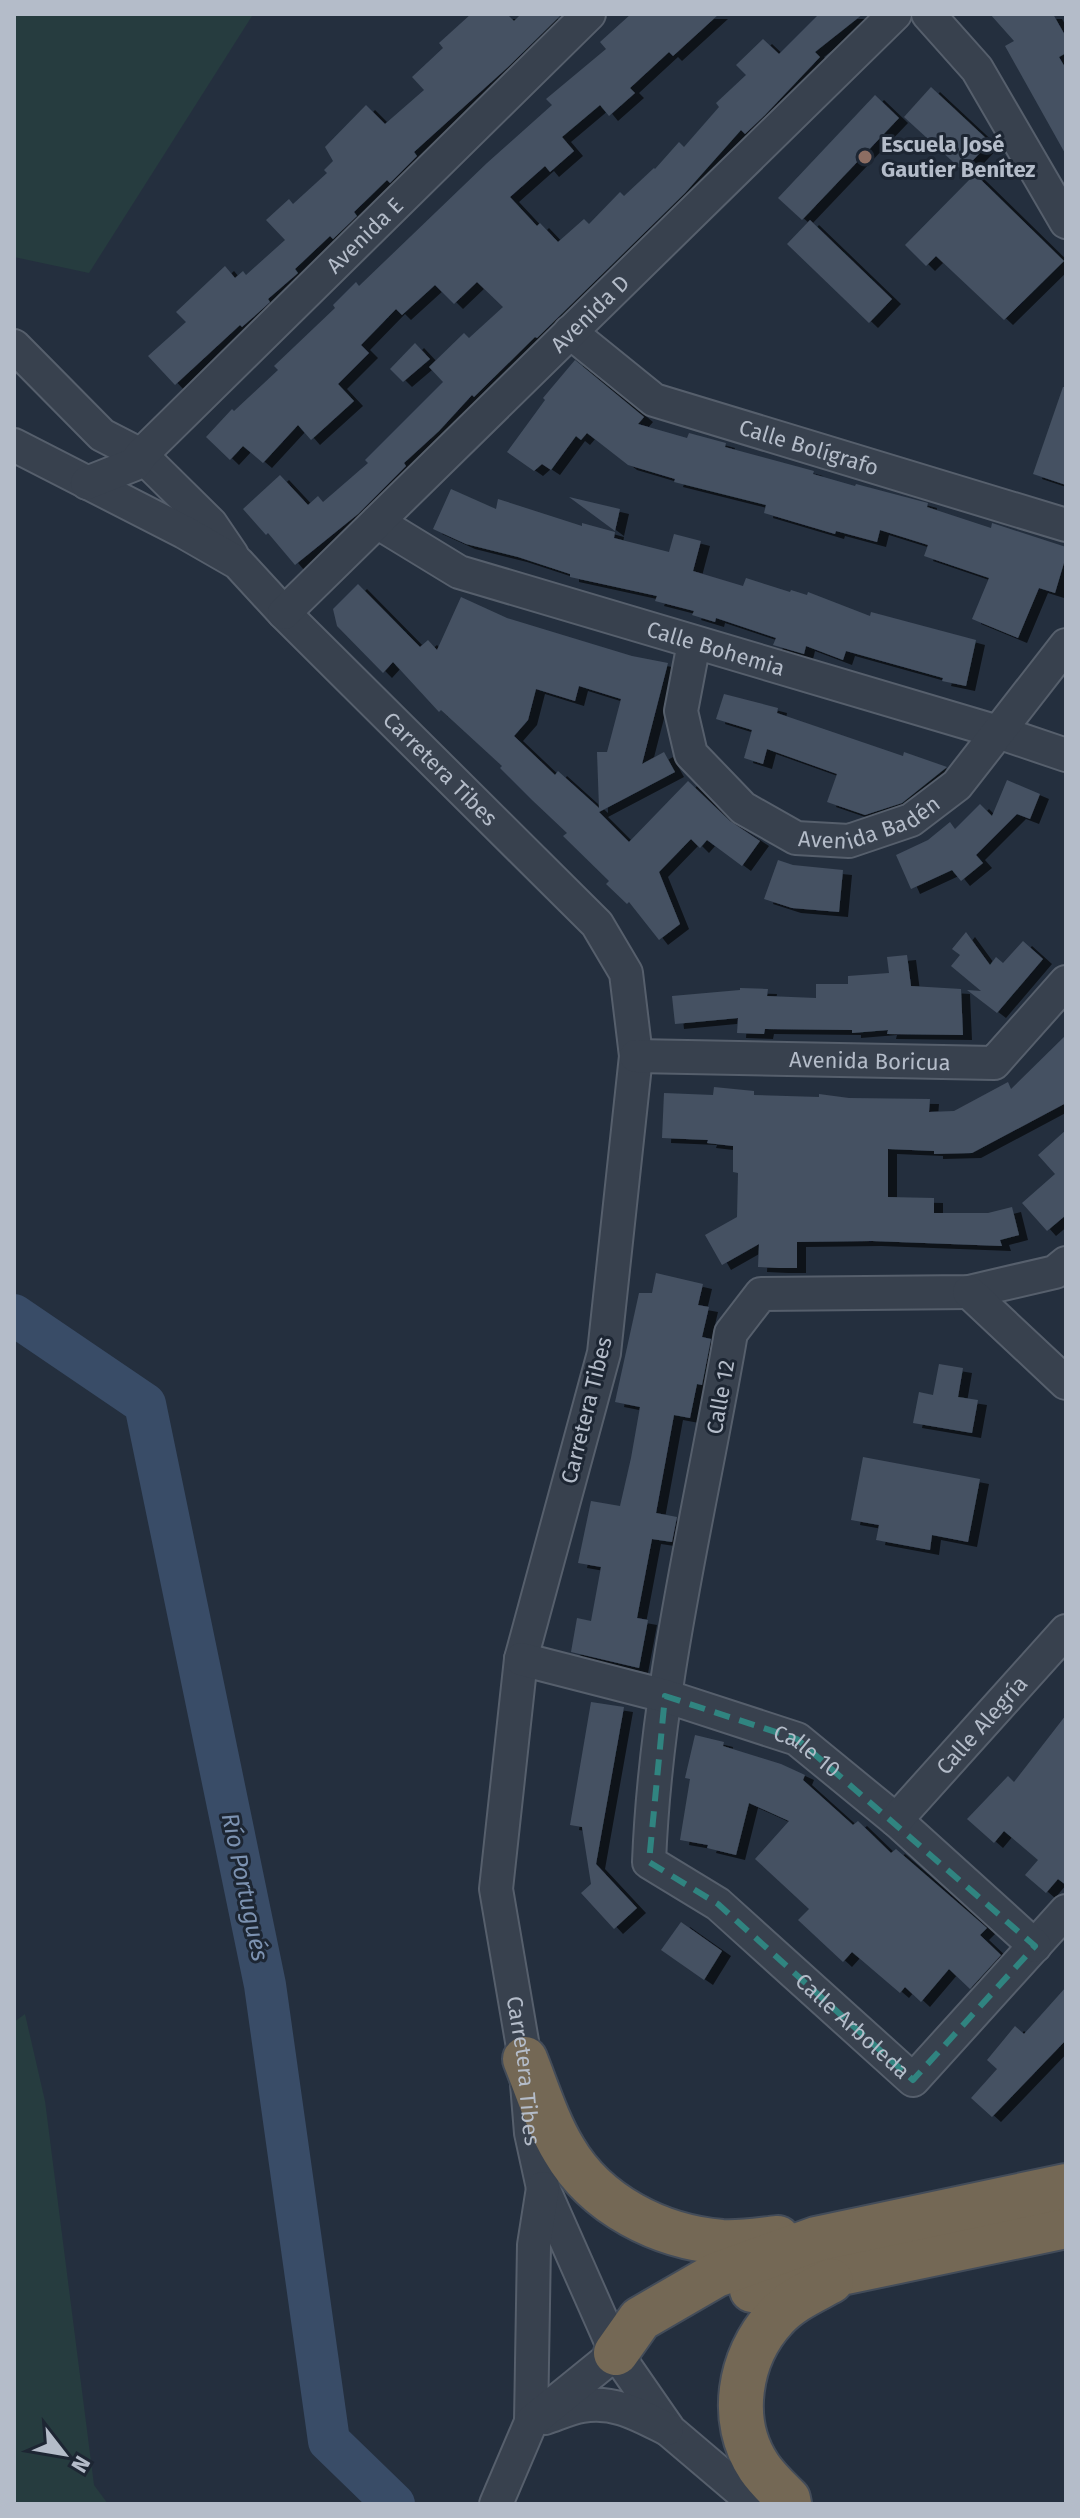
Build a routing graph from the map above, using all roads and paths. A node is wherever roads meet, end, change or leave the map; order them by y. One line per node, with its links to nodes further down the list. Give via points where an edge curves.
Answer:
1 (589, 14): 8 (street, Avenida E)
2 (895, 14): 5 (street, Avenida D)
3 (928, 14): 4 (street, via 977,69)
4 (1066, 222)
5 (570, 332): 10 (street, Avenida D); 11 (street, Calle Bolígrafo, via 654,400)
6 (14, 346): 8 (street, via 102,435)
7 (14, 445): 9 (street, Carretera Tibes)
8 (141, 455): 9 (street, Avenida E, via 135,464); 12 (street, via 211,524)
9 (87, 483): 12 (street, Carretera Tibes)
10 (377, 522): 13 (street, Avenida D); 14 (street, Calle Bohemia, via 459,572)
11 (1066, 525)
12 (238, 563): 13 (street, Carretera Tibes)
13 (284, 613): 19 (street, Carretera Tibes, via 597,924 626,973)
14 (694, 643): 16 (street, Calle Bohemia); 16 (street, Avenida Badén, via 681,711 691,754 743,808 796,838 849,841 911,820 957,785)
15 (1066, 645): 16 (street, Avenida Badén)
16 (998, 732): 17 (street, Calle Bohemia)
17 (1066, 755)
18 (1066, 982): 19 (street, Avenida Boricua, via 994,1063)
19 (636, 1056): 24 (street, Carretera Tibes, via 604,1353)
20 (1066, 1263): 21 (street, Calle 12, via 1055,1272)
21 (969, 1292): 22 (street); 25 (street, Calle 12, via 761,1294 731,1333)
22 (1066, 1383)
23 (1066, 1631): 27 (street, Calle Alegría)
24 (521, 1659): 25 (street, Calle 10); 30 (street, Carretera Tibes, via 496,1889)
25 (665, 1696): 26 (street, Calle 12); 27 (street, Calle 10, via 797,1739)
26 (651, 1816): 29 (street, Calle Arboleda, via 649,1862 718,1904 913,2080)
27 (896, 1820): 29 (street, Calle 10)
28 (1066, 1911): 29 (street, Calle Arboleda)
29 (1035, 1946)
30 (525, 2059): 32 (street, Carretera Tibes, via 531,2133); 34 (highway, via 570,2159 587,2181 626,2211 701,2240)
31 (1066, 2186): 34 (highway)
32 (543, 2188): 36 (street, Carretera Tibes); 37 (street, via 534,2245)
33 (1066, 2226): 35 (highway)
34 (816, 2239): 36 (highway, via 716,2275 674,2297 640,2319)
35 (846, 2272): 36 (highway, via 833,2269 743,2293 650,2343); 41 (highway, via 791,2303 774,2319 747,2361 742,2379 740,2402 749,2446)
36 (616, 2353): 37 (street); 38 (street, Carretera Tibes)
37 (527, 2429): 38 (street, via 580,2406 611,2405); 39 (street)
38 (670, 2431): 40 (street, Carretera Tibes)
39 (496, 2504)
40 (756, 2504)
41 (789, 2504)

